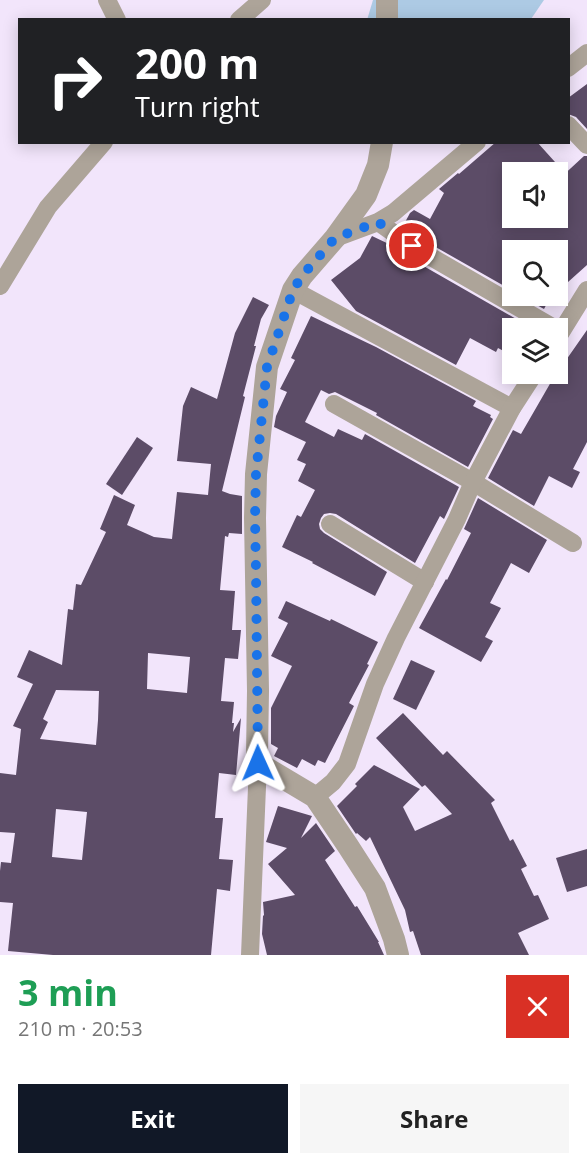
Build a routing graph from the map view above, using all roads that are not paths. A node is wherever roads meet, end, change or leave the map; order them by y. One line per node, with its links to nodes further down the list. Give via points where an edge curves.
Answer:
1 (107, 0): 4 (street)
2 (262, 0): 5 (street)
3 (387, 0): 6 (street)
4 (116, 18)
5 (241, 18)
6 (387, 18)
7 (587, 53): 8 (street)
8 (570, 66)
9 (570, 127): 13 (street)
10 (102, 144): 16 (street, via 48,207)
11 (382, 144): 15 (street, via 366,195)
12 (475, 144): 14 (street)
13 (587, 145)
14 (378, 222): 15 (street); 19 (street)
15 (335, 238): 17 (street)
16 (0, 286)
17 (293, 290): 23 (street); 28 (street, via 267,367 256,474)
18 (587, 290): 20 (street)
19 (534, 318)
20 (568, 318)
21 (528, 384): 23 (street)
22 (334, 404): 24 (street)
23 (512, 408): 24 (street)
24 (473, 482): 26 (street); 27 (street)
25 (330, 524): 27 (street)
26 (573, 543)
27 (425, 582): 29 (street, via 375,684 347,764)
28 (258, 763): 29 (street); 30 (street)
29 (315, 796): 31 (street, via 375,888)
30 (250, 955)
31 (398, 955)

